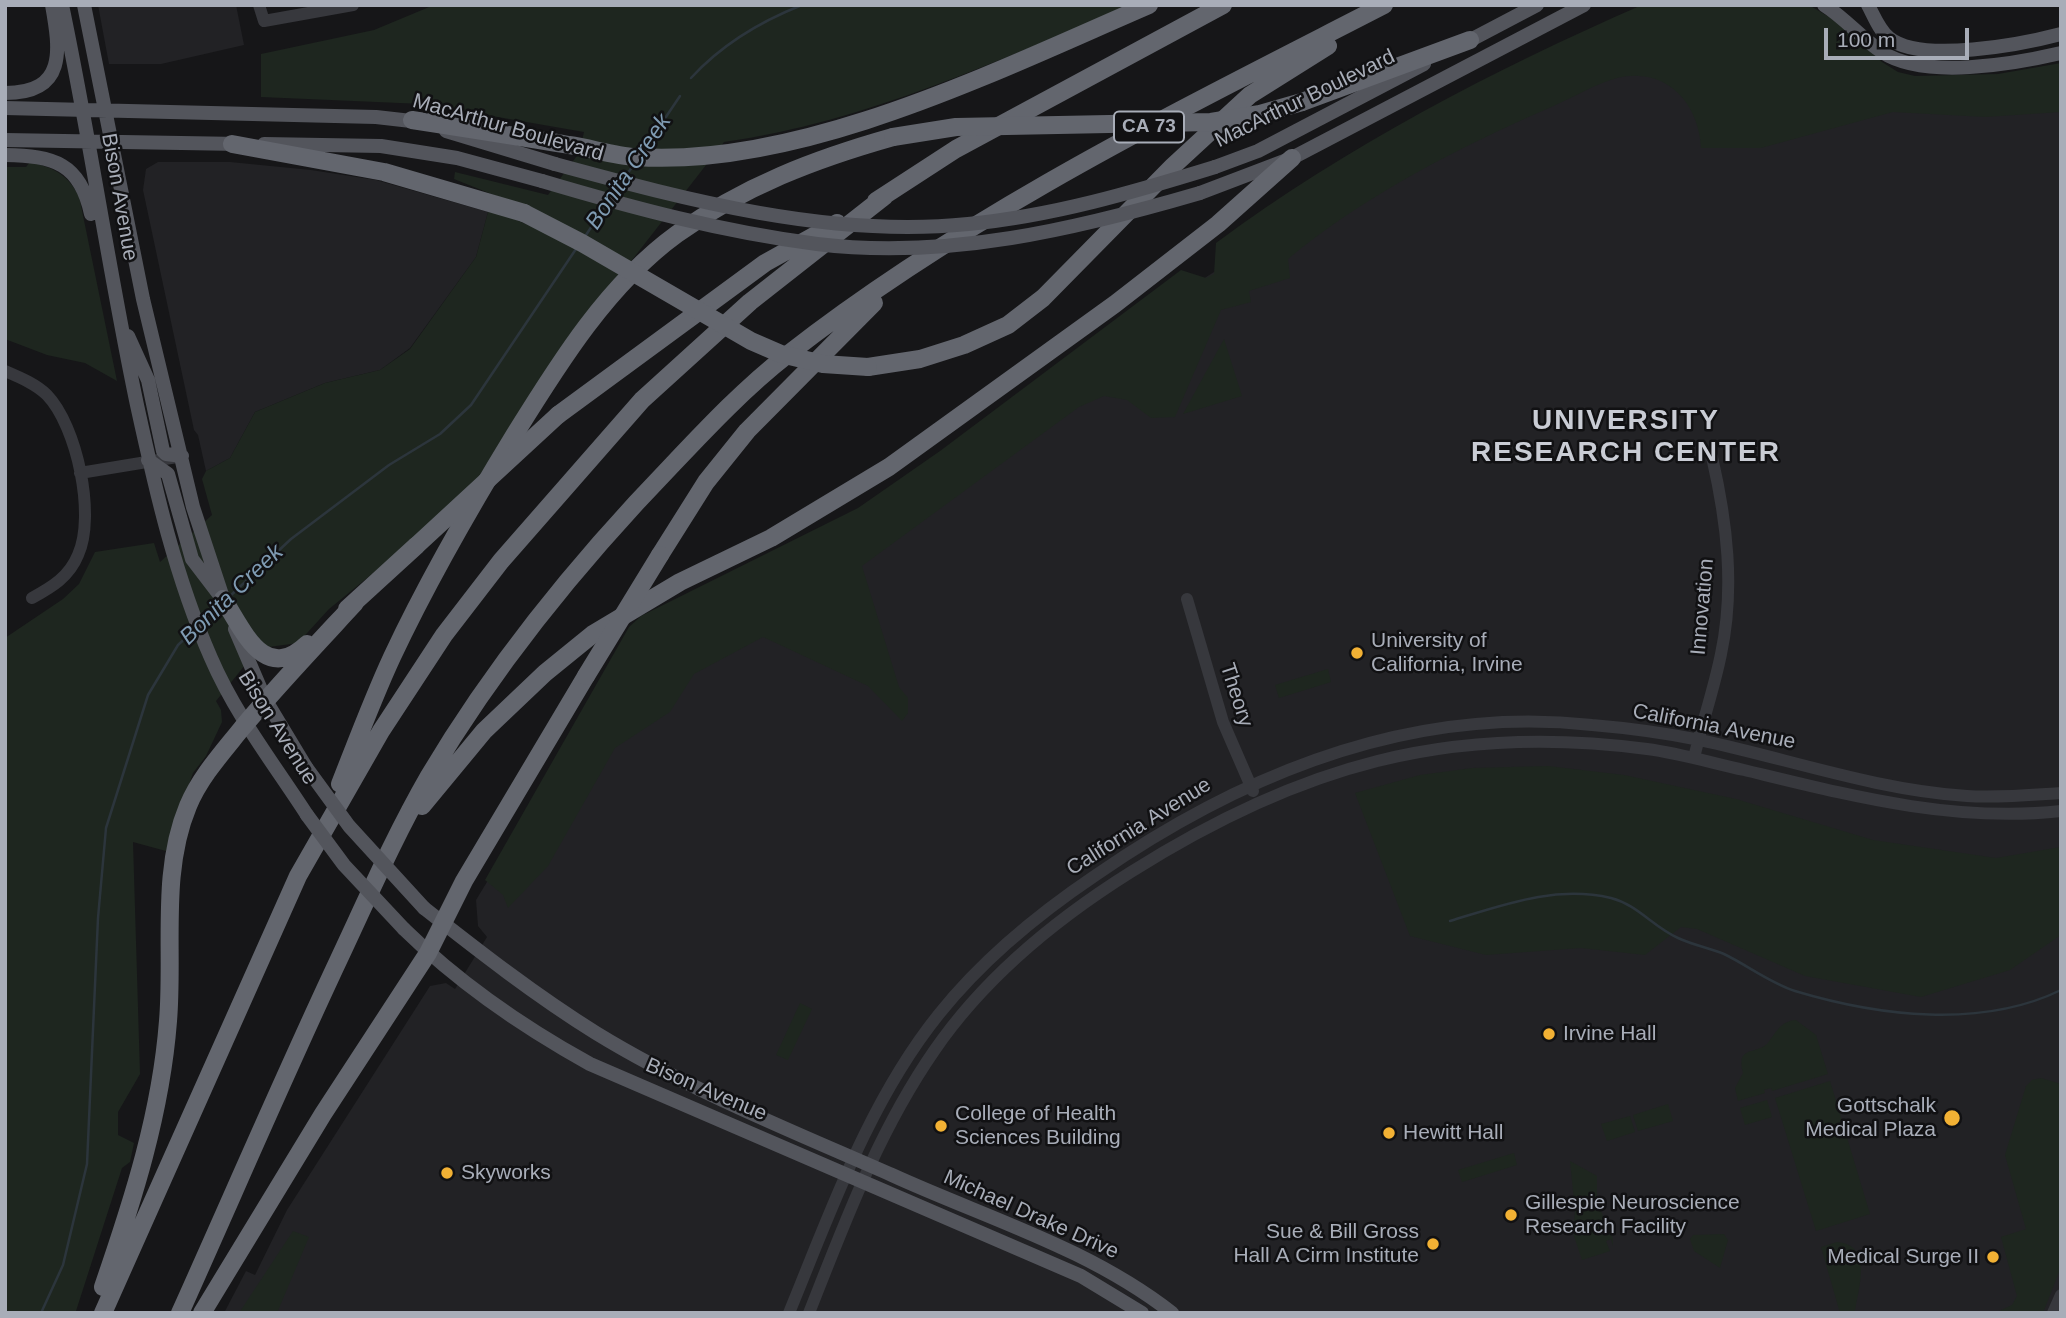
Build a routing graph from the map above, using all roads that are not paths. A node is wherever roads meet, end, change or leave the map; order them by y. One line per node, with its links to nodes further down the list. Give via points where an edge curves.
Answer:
1 (52, 5): 18 (main road, via 59,46 50,77 37,89)
2 (62, 5): 20 (main road, Bison Avenue)
3 (83, 5): 21 (main road, Bison Avenue)
4 (259, 5): 5 (street, via 264,21)
5 (353, 5)
6 (1149, 5): 22 (highway, via 889,112 817,135 747,150 692,157 635,157)
7 (1223, 5): 29 (highway, via 956,149)
8 (1384, 5): 30 (highway, CA 73, via 1052,178)
9 (1393, 5): 26 (highway, bridge, via 1250,95 1043,298 1008,325 919,359 868,367 823,364 751,341 524,213 384,172)
10 (1537, 5): 16 (main road, MacArthur Boulevard)
11 (1596, 5): 14 (main road)
12 (1824, 5): 17 (main road, via 1884,54 1904,62 1937,67 2009,63)
13 (1868, 5): 15 (main road, via 1889,38 1910,48 2026,43)
14 (1578, 8): 28 (main road)
15 (2061, 34)
16 (1470, 40): 22 (main road, MacArthur Boulevard, bridge, via 1258,151 1215,167 1115,198 966,224 889,225 741,211 555,164); 51 (highway, bridge, via 1260,114 1211,122 956,127 893,137 780,174 676,235 618,289 574,344 461,523 393,656)
17 (2061, 53)
18 (5, 93)
19 (5, 107): 20 (main road, MacArthur Boulevard)
20 (83, 109): 21 (main road, MacArthur Boulevard); 24 (main road, Bison Avenue)
21 (104, 111): 22 (main road, MacArthur Boulevard); 25 (main road, Bison Avenue)
22 (412, 120)
23 (5, 140): 24 (main road, MacArthur Boulevard)
24 (87, 141): 25 (main road, MacArthur Boulevard); 31 (main road, Bison Avenue)
25 (110, 142): 26 (main road, MacArthur Boulevard); 34 (main road, Bison Avenue)
26 (232, 144): 28 (main road, MacArthur Boulevard, bridge, via 380,146 457,158 646,212 734,231 819,244 892,246 1058,231 1200,193)
27 (5, 155): 31 (main road, via 54,161 78,178)
28 (1293, 158): 50 (highway, via 1115,304 889,467 771,538 680,582 593,634 484,731)
29 (884, 196): 41 (highway, bridge, via 765,263 558,415); 51 (highway, via 692,351 555,499 444,635 381,730)
30 (919, 259): 50 (highway, via 784,357 702,433 625,514 524,637 430,774); 52 (highway, bridge, via 747,431 706,482 586,676)
31 (113, 287): 32 (main road, Bison Avenue)
32 (120, 321): 34 (main road, via 148,380 163,451); 36 (main road, Bison Avenue)
33 (5, 371): 37 (street, via 47,395 68,429)
34 (182, 456): 36 (street); 39 (main road, Bison Avenue)
35 (1713, 457): 44 (street, Innovation, via 1727,533 1728,587 1721,656)
36 (148, 460): 37 (street); 39 (main road, via 167,474 192,559); 43 (main road, Bison Avenue, via 167,538 212,661)
37 (80, 473): 38 (street, via 85,513 79,553 69,572)
38 (32, 598)
39 (223, 599): 41 (highway, via 256,650 280,659 302,649); 42 (main road, Bison Avenue)
40 (1187, 599): 46 (street, Theory, via 1220,715)
41 (355, 603): 42 (highway)
42 (265, 699): 43 (highway); 52 (main road, Bison Avenue, bridge, via 349,826)
43 (246, 723): 53 (main road, Bison Avenue, bridge, via 344,865); 59 (highway, via 209,768 188,804 177,837 162,1076 151,1133)
44 (1698, 740): 45 (street, Innovation); 46 (street, California Avenue, via 1587,724 1467,726 1371,742); 47 (street, California Avenue, via 1914,789 1968,796)
45 (1694, 758): 48 (street, California Avenue, via 1579,741 1518,740 1444,747 1344,768); 49 (street, California Avenue, via 1890,804 2010,814)
46 (1250, 784): 48 (street, Theory); 54 (street, California Avenue, via 1138,846 1012,937 939,1013 913,1049)
47 (2061, 793)
48 (1258, 800): 55 (street, California Avenue, via 1116,881 1064,917 1016,959 965,1010 935,1049)
49 (2061, 811)
50 (395, 838): 61 (highway)
51 (310, 855): 60 (highway)
52 (443, 923): 53 (highway); 54 (main road, Bison Avenue, via 598,1034 690,1083)
53 (428, 953): 56 (main road, Bison Avenue, via 537,1034 590,1063); 62 (highway)
54 (854, 1158): 55 (main road, Bison Avenue); 56 (street, California Avenue)
55 (869, 1165): 57 (street, California Avenue); 66 (main road, Michael Drake Drive, via 1063,1247)
56 (847, 1174): 57 (main road, Bison Avenue); 63 (street, California Avenue)
57 (861, 1181): 64 (street, California Avenue); 65 (main road, Michael Drake Drive, via 1081,1276)
58 (2061, 1295): 67 (street)
59 (95, 1313)
60 (103, 1313)
61 (180, 1313)
62 (202, 1313)
63 (789, 1313)
64 (809, 1313)
65 (1142, 1313)
66 (1172, 1313)
67 (2053, 1313)

